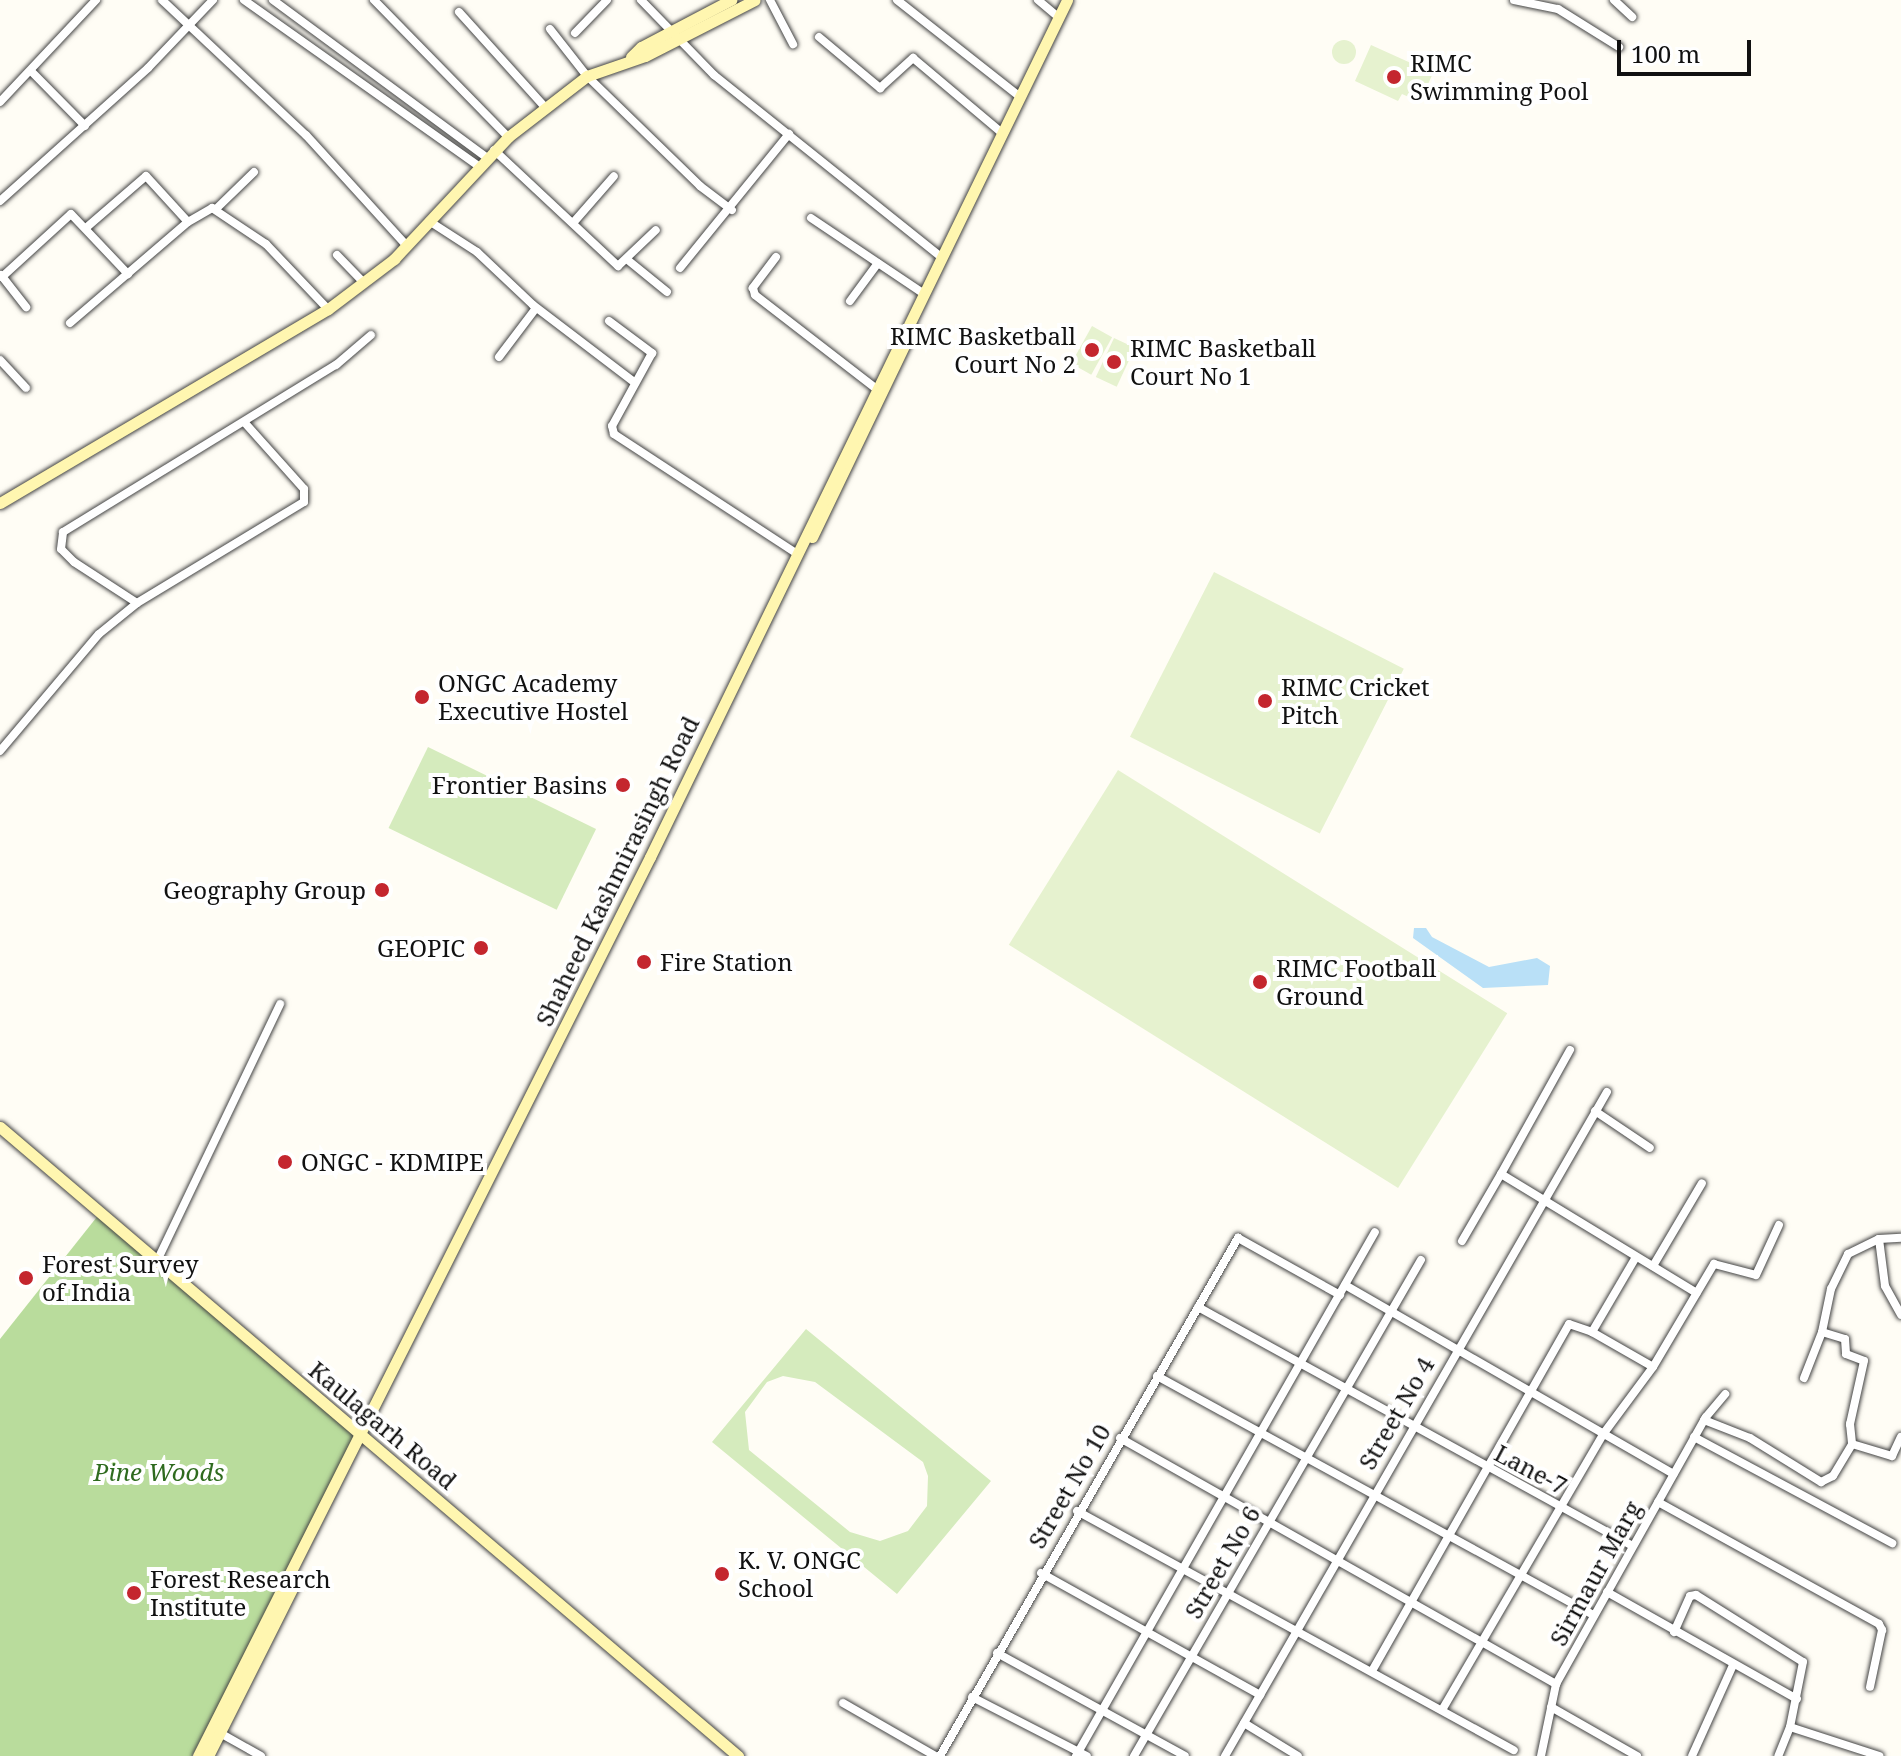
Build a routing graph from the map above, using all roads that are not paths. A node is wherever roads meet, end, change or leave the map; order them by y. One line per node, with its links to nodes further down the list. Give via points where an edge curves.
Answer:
1 (96, 0): 28 (street)
2 (162, 0): 21 (street)
3 (213, 0): 21 (street)
4 (244, 0): 37 (street)
5 (273, 0): 37 (street)
6 (374, 0): 36 (street)
7 (607, 0): 23 (street)
8 (641, 0): 24 (street)
9 (731, 0): 24 (street)
10 (755, 0): 24 (street)
11 (770, 0): 26 (street)
12 (897, 0): 30 (street)
13 (1038, 0): 19 (street)
14 (1067, 0): 19 (street, Shaheed Kashmirasingh Road)
15 (1075, 0): 116 (street, Shaheed Kashmirasingh Road, via 657,860)
16 (1514, 0): 27 (street, via 1558,9)
17 (1614, 0): 20 (street)
18 (459, 12): 32 (street)
19 (1058, 17): 30 (street, Shaheed Kashmirasingh Road)
20 (1632, 17)
21 (191, 26): 33 (street); 49 (street, via 306,135)
22 (550, 29): 29 (street)
23 (575, 33)
24 (673, 37): 29 (street); 35 (street)
25 (819, 37): 34 (street, via 880,88 913,58)
26 (793, 44)
27 (1619, 47)
28 (31, 71): 31 (street); 33 (street)
29 (587, 76): 32 (street); 42 (street, via 700,186)
30 (1019, 96): 34 (street, Shaheed Kashmirasingh Road)
31 (0, 102)
32 (543, 105): 36 (street)
33 (85, 126): 40 (street)
34 (1001, 132): 51 (street, Shaheed Kashmirasingh Road)
35 (789, 134): 42 (street); 51 (street)
36 (508, 137): 37 (street)
37 (486, 158): 44 (street); 46 (street)
38 (254, 172): 41 (street)
39 (614, 176): 46 (street)
40 (0, 201)
41 (216, 209): 45 (street); 64 (street, via 266,244)
42 (732, 210): 55 (street)
43 (811, 218): 54 (street)
44 (429, 221): 49 (street); 63 (street, via 477,252)
45 (188, 222): 47 (street, via 146,176); 56 (street)
46 (573, 223): 53 (street, via 618,266)
47 (87, 227): 56 (street); 57 (street, via 67,216)
48 (656, 230): 53 (street)
49 (407, 246): 58 (street)
50 (337, 255): 58 (street)
51 (939, 255): 60 (street, Shaheed Kashmirasingh Road)
52 (776, 257): 71 (street, via 753,288 755,295)
53 (629, 261): 59 (street)
54 (878, 263): 60 (street); 61 (street)
55 (680, 268)
56 (128, 274): 66 (street)
57 (1, 276): 62 (street)
58 (364, 283): 64 (street)
59 (667, 292)
60 (921, 292): 71 (street, Shaheed Kashmirasingh Road)
61 (850, 301)
62 (26, 307)
63 (536, 308): 68 (street); 70 (street)
64 (328, 309): 74 (street)
65 (609, 321): 70 (street, via 651,352)
66 (70, 323)
67 (371, 335): 73 (street, via 336,365)
68 (499, 357)
69 (0, 360): 72 (street)
70 (634, 382): 75 (street, via 612,426 614,434)
71 (874, 387): 75 (street, Shaheed Kashmirasingh Road)
72 (26, 388)
73 (244, 422): 76 (street, via 307,498); 76 (street, via 63,532 61,549 74,562)
74 (0, 503)
75 (796, 553): 116 (street, Shaheed Kashmirasingh Road)
76 (137, 603): 77 (street, via 99,634)
77 (0, 751)
78 (280, 1004): 94 (street)
79 (1570, 1050): 84 (street)
80 (1607, 1092): 81 (street, Street No 4)
81 (1595, 1111): 83 (street); 86 (street, Street No 4)
82 (2, 1134): 94 (street, Kaulagarh Road)
83 (1650, 1148)
84 (1501, 1174): 86 (street); 91 (street)
85 (1702, 1183): 95 (street)
86 (1544, 1202): 92 (street); 104 (street, Street No 4)
87 (1779, 1225): 97 (street, via 1756,1275 1717,1262)
88 (1375, 1232): 96 (street)
89 (1901, 1238): 90 (street)
90 (1879, 1239): 101 (street, via 1885,1286); 103 (street, via 1845,1257)
91 (1462, 1241)
92 (1636, 1257): 95 (street); 102 (street)
93 (1421, 1260): 100 (street, Street No 6)
94 (157, 1261): 116 (street, Kaulagarh Road)
95 (1653, 1266): 97 (street)
96 (1345, 1285): 98 (street); 100 (street)
97 (1697, 1293): 106 (street)
98 (1340, 1295): 99 (street, Street No 10, via 1238,1238); 105 (street)
99 (1198, 1307): 105 (street, Lane-7); 107 (street, Street No 10)
100 (1392, 1312): 104 (street); 109 (street, Street No 6)
101 (1901, 1315)
102 (1592, 1332): 106 (street); 110 (street, via 1571,1322)
103 (1822, 1332): 108 (street); 120 (street, via 1845,1339 1846,1354 1864,1361 1850,1424)
104 (1456, 1349): 110 (street); 113 (street, Street No 4)
105 (1300, 1364): 109 (street, Lane-7); 115 (street)
106 (1653, 1367): 114 (street)
107 (1157, 1376): 115 (street); 119 (street, Street No 10)
108 (1804, 1378)
109 (1346, 1390): 113 (street, Lane-7); 122 (street, Street No 6)
110 (1529, 1391): 114 (street); 123 (street)
111 (1725, 1394): 112 (street, Sirmaur Marg)
112 (1705, 1419): 117 (street, Sirmaur Marg); 120 (street, via 1750,1438 1821,1482 1833,1476)
113 (1411, 1427): 123 (street, Lane-7); 125 (street, Street No 4)
114 (1604, 1433): 124 (street); 128 (street)
115 (1261, 1434): 122 (street); 126 (street)
116 (363, 1437): 161 (street, Shaheed Kashmirasingh Road); 166 (street, Shaheed Kashmirasingh Road); 169 (street, Kaulagarh Road)
117 (1694, 1437): 124 (street, Sirmaur Marg); 132 (street)
118 (1901, 1437): 121 (street)
119 (1120, 1438): 126 (street); 129 (street, Street No 10)
120 (1852, 1444): 121 (street)
121 (1896, 1458)
122 (1307, 1459): 125 (street); 130 (street, Street No 6)
123 (1486, 1468): 128 (street, Lane-7); 131 (street)
124 (1674, 1474): 127 (street, Sirmaur Marg)
125 (1372, 1495): 131 (street); 134 (street, Street No 4)
126 (1226, 1497): 130 (street); 135 (street)
127 (1658, 1502): 133 (street, Sirmaur Marg); 151 (street, via 1879,1624)
128 (1560, 1507): 133 (street, Lane-7); 137 (street)
129 (1077, 1511): 135 (street); 136 (street, Street No 10)
130 (1268, 1521): 134 (street); 138 (street, Street No 6)
131 (1449, 1535): 137 (street); 140 (street)
132 (1892, 1543)
133 (1633, 1546): 139 (street, Sirmaur Marg)
134 (1336, 1560): 140 (street); 142 (street, Street No 4)
135 (1186, 1567): 138 (street); 144 (street)
136 (1041, 1573): 144 (street); 146 (street, Street No 10)
137 (1522, 1574): 141 (street); 145 (street)
138 (1229, 1590): 142 (street); 147 (street, Street No 6)
139 (1607, 1592): 141 (street, Sirmaur Marg); 143 (street)
140 (1411, 1601): 145 (street); 149 (street)
141 (1594, 1615): 150 (street, Sirmaur Marg)
142 (1296, 1631): 149 (street); 152 (street, Street No 4)
143 (1674, 1632): 148 (street); 154 (street, via 1690,1596 1696,1595 1803,1662)
144 (1147, 1634): 147 (street); 157 (street)
145 (1482, 1642): 150 (street); 158 (street)
146 (997, 1653): 153 (street, Street No 10); 157 (street)
147 (1191, 1657): 152 (street); 162 (street, Street No 6)
148 (1733, 1665): 154 (street); 177 (street)
149 (1372, 1671): 158 (street)
150 (1556, 1684): 156 (street, Sirmaur Marg)
151 (1870, 1687)
152 (1260, 1695): 159 (street, Street No 4)
153 (972, 1697): 165 (street); 170 (street, Street No 10)
154 (1797, 1699): 160 (street)
155 (843, 1703): 170 (street)
156 (1551, 1707): 164 (street); 175 (street, Sirmaur Marg)
157 (1103, 1709): 162 (street); 165 (street)
158 (1442, 1710): 163 (street)
159 (1244, 1723): 173 (street, Street No 4); 174 (street)
160 (1790, 1727): 178 (street); 179 (street)
161 (220, 1733): 167 (street, Shaheed Kashmirasingh Road); 168 (street)
162 (1146, 1735): 171 (street, Street No 6); 172 (street)
163 (1514, 1750)
164 (1627, 1753): 176 (street)
165 (1081, 1754)
166 (198, 1756)
167 (208, 1756)
168 (261, 1756)
169 (738, 1756)
170 (938, 1756)
171 (1134, 1756)
172 (1185, 1756)
173 (1225, 1756)
174 (1298, 1756)
175 (1541, 1756)
176 (1637, 1756)
177 (1692, 1756)
178 (1778, 1756)
179 (1879, 1756)

